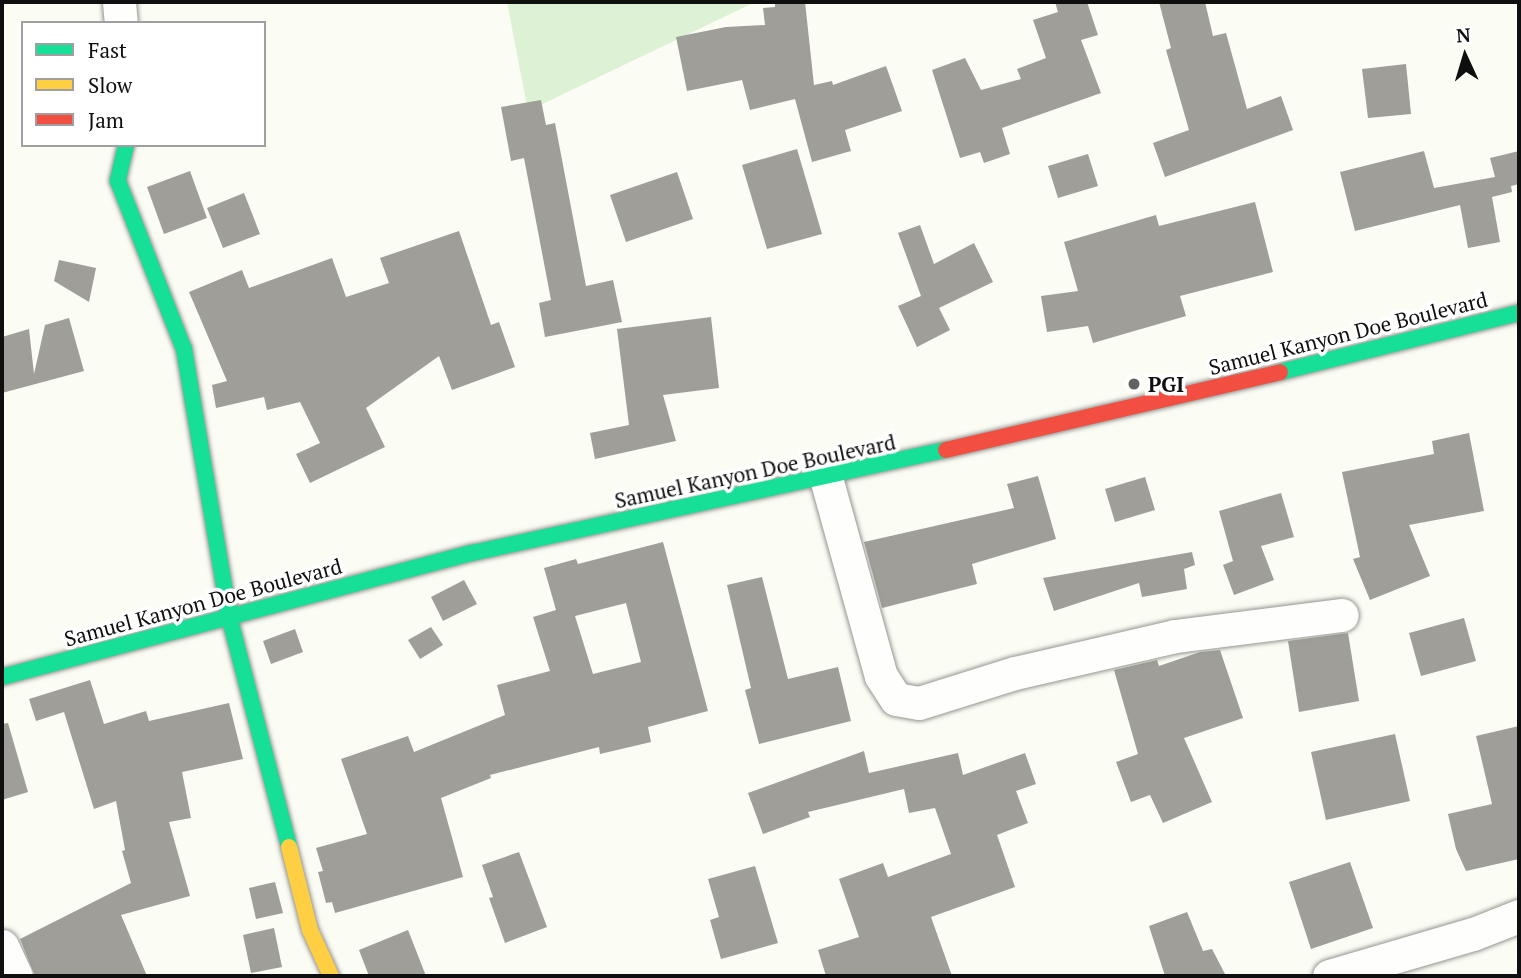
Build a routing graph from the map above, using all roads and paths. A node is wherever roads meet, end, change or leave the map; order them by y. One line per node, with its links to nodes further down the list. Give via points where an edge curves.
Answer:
1 (119, 2): 2 (street)
2 (121, 21)
3 (126, 147): 7 (street, via 118,181 184,349)
4 (1519, 313): 5 (street, Samuel Kanyon Doe Boulevard)
5 (826, 478): 6 (street, via 881,677 896,699 919,703 1016,673 1175,636); 7 (street, Samuel Kanyon Doe Boulevard, via 472,554)
6 (1342, 615)
7 (229, 616): 8 (street, Samuel Kanyon Doe Boulevard); 12 (street, via 310,930)
8 (2, 677)
9 (1519, 916): 13 (street)
10 (2, 946): 11 (street)
11 (16, 976)
12 (331, 976)
13 (1329, 976)

